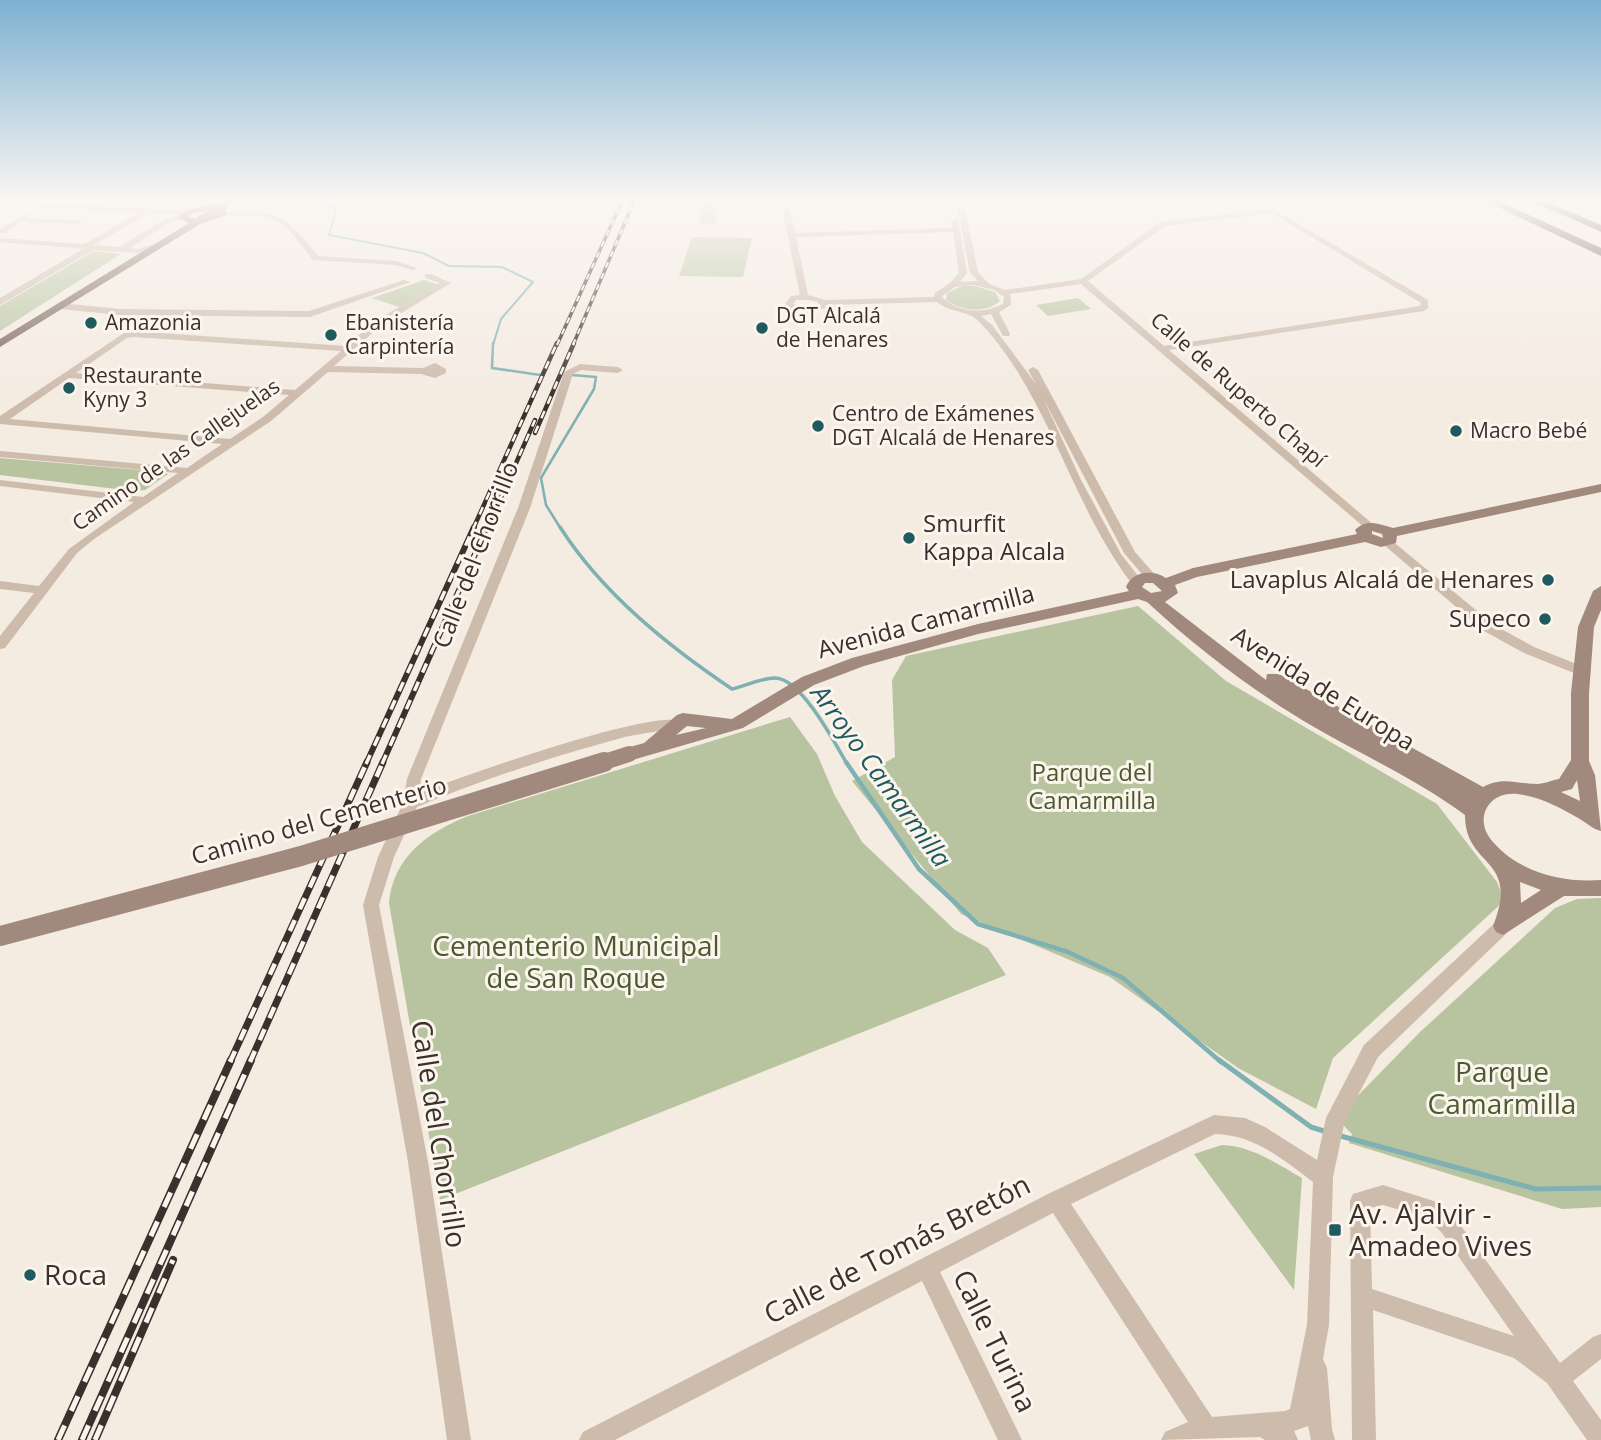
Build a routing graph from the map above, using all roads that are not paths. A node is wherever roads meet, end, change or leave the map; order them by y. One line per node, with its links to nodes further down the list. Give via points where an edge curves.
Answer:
1 (46, 266): 16 (street)
2 (56, 266): 19 (street)
3 (114, 266): 24 (main road)
4 (124, 266): 21 (main road)
5 (401, 266): 11 (street)
6 (798, 266): 17 (street)
7 (962, 266): 13 (street, via 963,273)
8 (973, 266): 14 (street)
9 (1104, 266): 12 (street)
10 (1365, 266): 27 (street, via 1425,302 1424,308)
11 (418, 276): 21 (street, via 330,310 302,315 120,312); 26 (street, Camino de las Callejuelas, via 447,283 380,322)
12 (1083, 281): 15 (street); 27 (street, Calle de Ruperto Chapí)
13 (953, 285): 14 (street); 18 (street, via 941,291)
14 (986, 285): 15 (street)
15 (1005, 292): 22 (street, via 1007,305)
16 (0, 294)
17 (804, 296): 20 (street); 20 (street, via 788,305 810,311)
18 (939, 299): 20 (street); 23 (street, via 950,308)
19 (0, 302)
20 (823, 303)
21 (60, 306): 25 (main road)
22 (994, 311): 23 (street); 45 (street, Avenida de Europa, via 1043,386)
23 (973, 313): 45 (street, Avenida de Europa, via 1023,371 1116,555)
24 (0, 337)
25 (0, 344)
26 (349, 349): 28 (street, Camino de las Callejuelas); 31 (street, via 134,334 124,335)
27 (1161, 349): 42 (street, Calle de Ruperto Chapí)
28 (326, 369): 29 (street); 32 (street, Camino de las Callejuelas)
29 (425, 370)
30 (618, 370): 53 (street, Calle del Chorrillo, via 580,367 569,372 524,508 414,779)
31 (67, 374): 32 (street); 33 (street)
32 (299, 393): 34 (street, Camino de las Callejuelas)
33 (0, 421): 34 (street)
34 (232, 442): 36 (street, Camino de las Callejuelas)
35 (0, 454): 36 (street)
36 (188, 471): 41 (street, Camino de las Callejuelas)
37 (0, 483): 38 (street)
38 (19, 485): 40 (street); 41 (street)
39 (1601, 485): 43 (street)
40 (0, 495)
41 (142, 500): 46 (street, Camino de las Callejuelas, via 73,551)
42 (1367, 532): 43 (street); 45 (street, Avenida Camarmilla, via 1193,573)
43 (1389, 537): 49 (street, via 1489,628)
44 (0, 585): 46 (street)
45 (1152, 588): 50 (street, Avenida Camarmilla, via 878,656 804,682 737,724); 54 (street, Avenida de Europa, via 1225,661 1316,720 1446,791)
46 (42, 590): 48 (street, Camino de las Callejuelas)
47 (1601, 591): 49 (street, via 1586,627)
48 (0, 645)
49 (1584, 672): 51 (street)
50 (686, 730): 53 (street, via 653,724 458,782); 60 (street, Camino del Cementerio, bridge, via 629,754 301,856)
51 (1580, 761): 52 (street, via 1565,784); 55 (street)
52 (1538, 790): 54 (street, via 1498,789); 55 (street, via 1566,800)
53 (411, 803): 69 (street, Calle del Chorrillo, via 386,857 372,905 418,1162)
54 (1479, 803): 56 (street, via 1476,829)
55 (1596, 820)
56 (1498, 858): 58 (street, via 1526,877); 59 (street, via 1513,885 1514,900)
57 (1601, 888): 58 (street)
58 (1558, 889): 59 (street)
59 (1503, 926): 61 (street, via 1371,1051 1336,1118)
60 (0, 936)
61 (1323, 1177): 62 (street, Calle de Tomás Bretón, via 1263,1133 1234,1123 1213,1124); 68 (street, via 1315,1350)
62 (1057, 1200): 63 (street, Calle de Tomás Bretón); 67 (street)
63 (926, 1268): 70 (street, Calle de Tomás Bretón); 71 (street, Calle Turina)
64 (1362, 1296): 66 (street, via 1520,1349); 66 (street, via 1360,1201 1383,1195 1433,1210); 73 (street)
65 (1601, 1345): 66 (street)
66 (1559, 1378): 74 (street)
67 (1206, 1429): 68 (street, via 1266,1427); 72 (street)
68 (1302, 1432)
69 (459, 1440)
70 (591, 1440)
71 (1010, 1440)
72 (1173, 1440)
73 (1364, 1440)
74 (1601, 1440)

